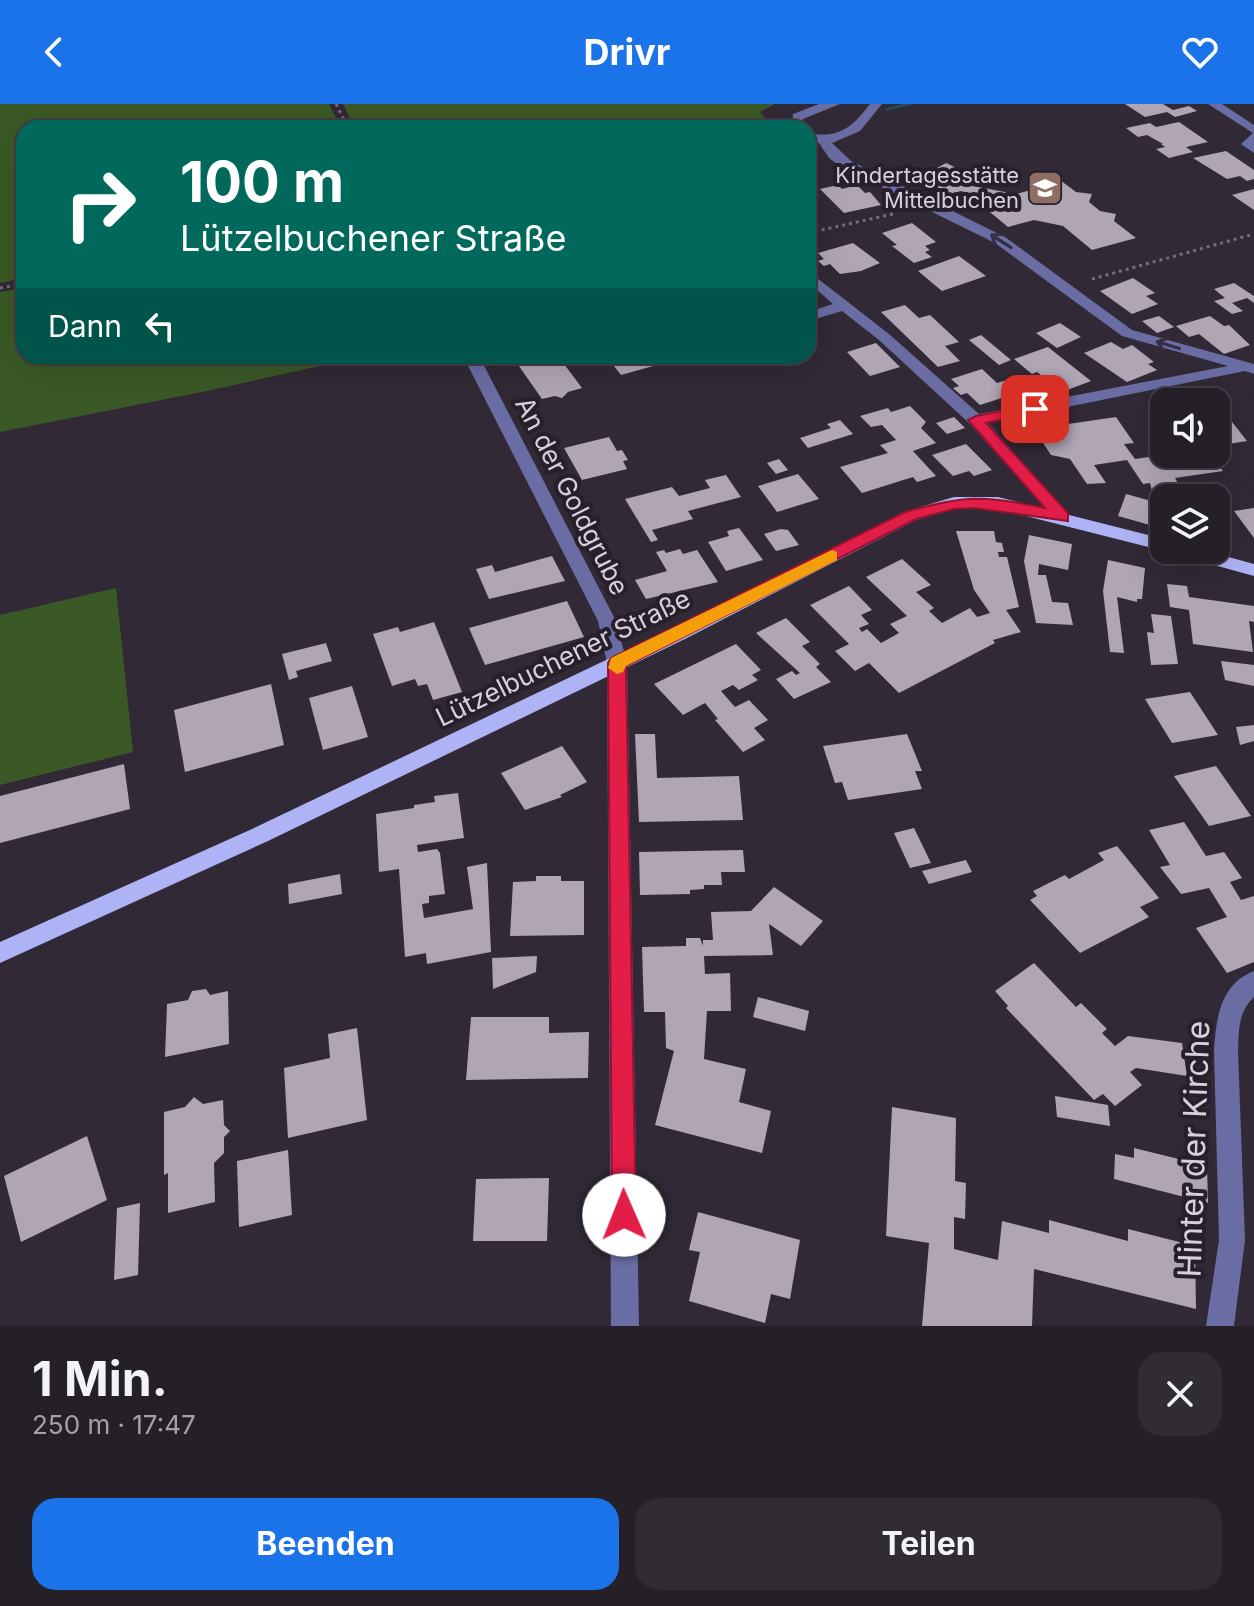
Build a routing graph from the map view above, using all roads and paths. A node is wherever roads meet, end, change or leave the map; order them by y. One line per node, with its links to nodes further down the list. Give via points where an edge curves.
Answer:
1 (834, 104): 4 (street, via 802,113)
2 (876, 104): 7 (street, via 857,130 844,137)
3 (1214, 104): 5 (street)
4 (797, 120)
5 (1254, 130)
6 (1254, 137): 9 (street, via 1247,144)
7 (816, 138)
8 (816, 139): 10 (street, via 846,164)
9 (1254, 149)
10 (934, 205): 11 (path); 14 (street, one-way to 10, via 1000,240)
11 (816, 231)
12 (1254, 234): 14 (path)
13 (816, 282): 15 (street)
14 (1064, 287): 18 (street, one-way to 14, via 1127,333)
15 (844, 306): 16 (street); 19 (street)
16 (816, 315)
17 (475, 364): 24 (street, An der Goldgrube, via 607,621)
18 (1248, 369): 19 (street)
19 (976, 420): 20 (street)
20 (1062, 517): 21 (main road, Lützelbuchener Straße); 24 (main road, Lützelbuchener Straße, via 998,503 954,503 910,516)
21 (1150, 541)
22 (1230, 564): 23 (main road)
23 (1254, 570)
24 (617, 663): 25 (main road, Lützelbuchener Straße); 27 (street, An der Goldgrube)
25 (0, 953)
26 (1254, 982): 28 (street, Hinter der Kirche, via 1235,999 1228,1020 1232,1240)
27 (625, 1326)
28 (1220, 1326)

